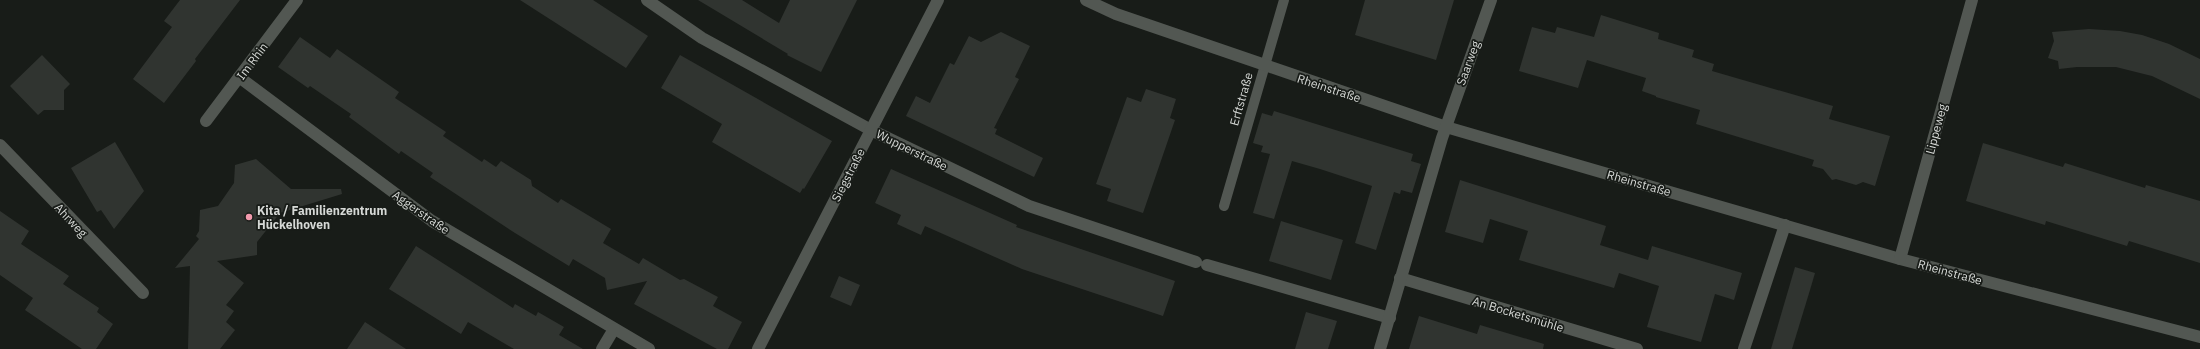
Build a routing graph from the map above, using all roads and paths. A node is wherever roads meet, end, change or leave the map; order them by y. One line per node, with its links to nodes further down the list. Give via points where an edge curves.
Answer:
1 (297, 0): 9 (street, Im Rhin)
2 (647, 0): 12 (street, Wupperstraße, via 702,38)
3 (938, 0): 12 (street, Siegstraße)
4 (1086, 0): 8 (street, Rheinstraße, via 1116,14)
5 (1284, 0): 8 (lane, Erftstraße)
6 (1491, 0): 11 (street, Saarweg)
7 (1972, 0): 16 (street, Lippeweg)
8 (1264, 66): 11 (street, Rheinstraße); 14 (lane, Erftstraße)
9 (239, 78): 10 (street, Im Rhin); 20 (street, Aggerstraße, via 432,221)
10 (206, 122)
11 (1446, 127): 15 (street, Rheinstraße); 17 (street)
12 (871, 130): 19 (street, Wupperstraße, via 1029,206 1201,263); 24 (street, Siegstraße)
13 (0, 145): 18 (street, Ahrweg)
14 (1224, 206)
15 (1785, 225): 16 (street, Rheinstraße); 27 (street)
16 (1900, 259): 21 (street, Rheinstraße)
17 (1400, 278): 19 (street); 26 (street, An Bocketsmühle)
18 (143, 293)
19 (1390, 318): 25 (street)
20 (614, 329): 22 (street); 23 (street, Aggerstraße)
21 (2200, 337)
22 (602, 349)
23 (649, 349)
24 (758, 349)
25 (1380, 349)
26 (1637, 349)
27 (1744, 349)

